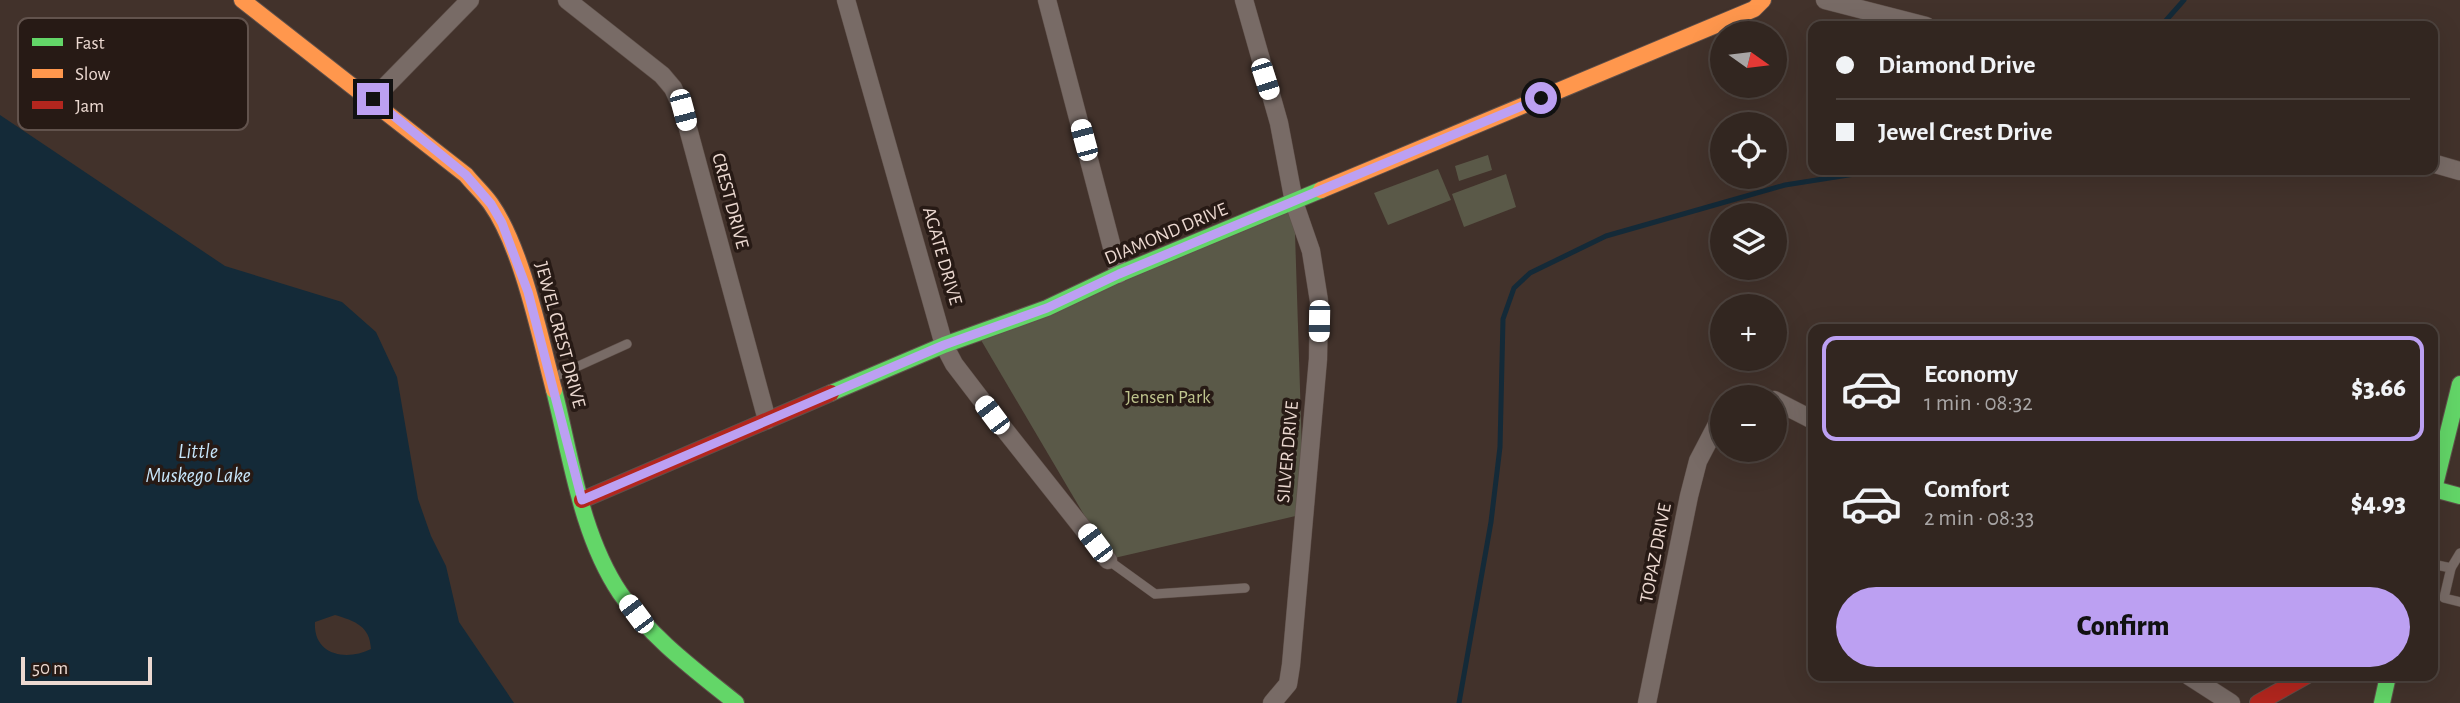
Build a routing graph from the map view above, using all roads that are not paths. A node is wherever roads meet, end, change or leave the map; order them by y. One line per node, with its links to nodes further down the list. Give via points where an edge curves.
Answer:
1 (242, 0): 11 (street, JEWEL CREST DRIVE)
2 (470, 0): 11 (street)
3 (567, 0): 22 (street, CREST DRIVE, via 673,88 683,110)
4 (846, 0): 17 (street, AGATE DRIVE)
5 (1047, 0): 15 (street)
6 (1244, 0): 14 (street, SILVER DRIVE, via 1279,123)
7 (1763, 0): 14 (street, DIAMOND DRIVE, via 1754,9)
8 (1825, 0): 9 (street)
9 (1888, 8): 10 (street)
10 (1915, 21)
11 (373, 99): 18 (street, JEWEL CREST DRIVE, via 445,156 491,204 517,258)
12 (2438, 165): 13 (street)
13 (2460, 171)
14 (1294, 202): 15 (street, DIAMOND DRIVE); 38 (street, SILVER DRIVE, via 1311,251 1319,301 1318,359 1291,665 1288,684)
15 (1119, 274): 17 (street, DIAMOND DRIVE, via 1047,308)
16 (627, 344): 18 (lane)
17 (944, 345): 22 (street, DIAMOND DRIVE); 29 (street, AGATE DRIVE, via 992,415)
18 (551, 379): 27 (street, JEWEL CREST DRIVE)
19 (2460, 388): 24 (street)
20 (1787, 407): 21 (street)
21 (1808, 417)
22 (767, 420): 27 (street, DIAMOND DRIVE)
23 (1710, 438): 39 (street, TOPAZ DRIVE, via 1689,496)
24 (2438, 473)
25 (2438, 493): 26 (street)
26 (2460, 496)
27 (582, 500): 37 (street, JEWEL CREST DRIVE, via 600,555 631,607 664,642)
28 (2460, 553): 31 (lane)
29 (1108, 560): 32 (lane, via 1155,594)
30 (2438, 565): 31 (lane)
31 (2451, 568): 33 (lane, via 2444,598)
32 (1245, 588)
33 (2460, 602)
34 (2197, 681): 40 (street)
35 (2297, 681): 41 (street)
36 (2387, 681): 42 (street)
37 (736, 703)
38 (1272, 703)
39 (1647, 703)
40 (2231, 703)
41 (2258, 703)
42 (2382, 703)

